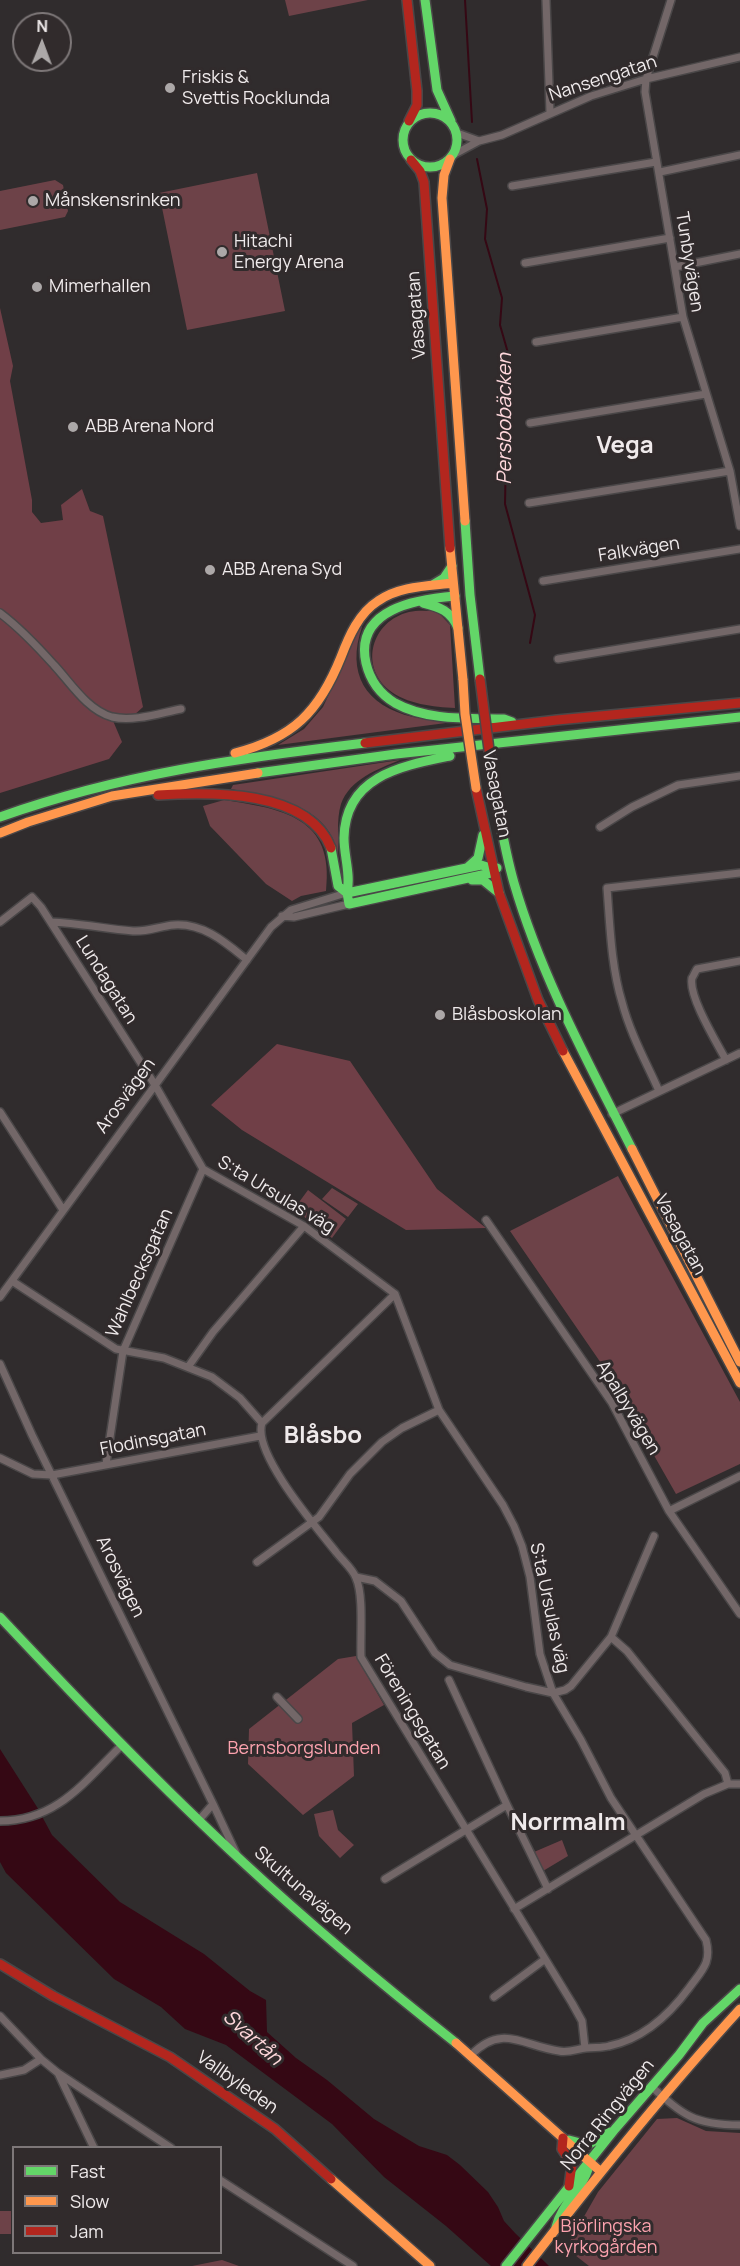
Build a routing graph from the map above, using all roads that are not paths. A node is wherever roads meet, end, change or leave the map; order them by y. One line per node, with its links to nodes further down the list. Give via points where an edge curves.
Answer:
1 (407, 0): 8 (main road, via 417,92 417,105)
2 (425, 0): 9 (main road, via 437,90)
3 (546, 0): 7 (street)
4 (671, 0): 6 (street, Tunbyvägen)
5 (740, 57): 6 (street, Nansengatan)
6 (646, 79): 7 (street, Nansengatan); 15 (street, Tunbyvägen)
7 (550, 112): 11 (street, Nansengatan, via 502,135)
8 (408, 124): 9 (main road, via 430,113); 14 (main road, via 403,142)
9 (452, 124): 10 (main road)
10 (457, 133): 11 (street); 13 (main road, via 458,143)
11 (479, 141): 13 (street, Nansengatan)
12 (740, 155): 16 (street)
13 (452, 157): 14 (main road, via 431,168); 31 (main road, Vasagatan, via 444,175 442,198)
14 (411, 159): 30 (main road, Vasagatan, via 424,182)
15 (656, 162): 16 (street, Tunbyvägen); 17 (street)
16 (660, 171): 18 (street, Tunbyvägen)
17 (512, 186)
18 (670, 238): 20 (street); 21 (street, Tunbyvägen)
19 (740, 254): 21 (street)
20 (525, 264)
21 (675, 267): 22 (street, Tunbyvägen)
22 (682, 317): 23 (street); 24 (street, Tunbyvägen)
23 (536, 342)
24 (706, 393): 25 (street); 26 (street, Tunbyvägen)
25 (530, 423)
26 (730, 471): 27 (street); 28 (street, Tunbyvägen)
27 (529, 503)
28 (740, 526)
29 (740, 549): 32 (street, Falkvägen)
30 (452, 566): 33 (main road, Vasagatan); 34 (main road)
31 (470, 581): 33 (main road); 35 (main road, Vasagatan)
32 (543, 581)
33 (453, 583): 34 (main road); 36 (main road, Vasagatan)
34 (433, 585): 47 (main road, via 399,591 372,605 354,628 326,692 294,730 263,745)
35 (470, 595): 36 (main road); 54 (main road, Vasagatan, bridge, via 494,789)
36 (454, 596): 37 (main road); 39 (main road, Vasagatan)
37 (417, 600): 39 (main road, via 445,608); 45 (main road, via 387,612 371,627 364,656 376,687 392,701 416,711)
38 (0, 613): 43 (street, via 99,711 126,718)
39 (458, 628): 51 (main road, Vasagatan, bridge)
40 (740, 629): 41 (street)
41 (558, 658)
42 (740, 703): 45 (main road)
43 (182, 709)
44 (740, 717): 46 (main road)
45 (522, 724): 47 (main road)
46 (501, 743): 49 (main road, via 208,780); 59 (main road, via 395,769 363,788 346,820 344,840 350,884)
47 (206, 762): 50 (main road, via 93,786)
48 (740, 776): 52 (street, via 678,785)
49 (180, 790): 53 (main road, via 112,796); 59 (main road, via 236,796 293,811 314,824 328,842 338,886)
50 (0, 817)
51 (484, 827): 55 (main road, via 478,858); 56 (main road, Vasagatan)
52 (600, 827)
53 (0, 833)
54 (508, 866): 56 (main road, Arosvägen); 72 (main road, Vasagatan, via 562,1012)
55 (465, 869): 56 (main road, Arosvägen, via 481,865); 59 (main road, Arosvägen)
56 (494, 869): 58 (main road, Arosvägen); 60 (main road, Vasagatan)
57 (740, 873): 70 (street, via 607,888 621,1001)
58 (458, 880): 60 (main road, via 483,880); 61 (main road, Arosvägen)
59 (347, 893): 61 (main road); 62 (street, Arosvägen)
60 (499, 893): 73 (main road, Vasagatan, via 538,1000)
61 (349, 904): 62 (street, Arosvägen, via 294,917)
62 (282, 916): 65 (street, Arosvägen)
63 (0, 922): 64 (street, Lundagatan, via 32,897)
64 (51, 922): 65 (street, via 137,931 190,926 208,932); 69 (street, Lundagatan)
65 (247, 960): 69 (street, Arosvägen)
66 (740, 961): 68 (street, via 697,969 692,977 702,1016)
67 (740, 1053): 68 (street)
68 (726, 1060): 70 (street)
69 (154, 1085): 74 (street, S:ta Ursulas väg); 75 (street, Arosvägen)
70 (659, 1091): 72 (street)
71 (0, 1112): 75 (street)
72 (612, 1114): 73 (main road); 82 (main road, Vasagatan)
73 (600, 1119): 85 (main road, Vasagatan)
74 (203, 1168): 77 (street, S:ta Ursulas väg); 81 (street, Wahlbecksgatan)
75 (63, 1210): 78 (street, Arosvägen)
76 (486, 1220): 93 (street, Apalbyvägen, via 612,1403)
77 (304, 1226): 79 (street, S:ta Ursulas väg); 84 (street)
78 (12, 1281): 80 (street, Arosvägen); 81 (street)
79 (395, 1294): 86 (street, S:ta Ursulas väg); 87 (street)
80 (0, 1297)
81 (123, 1351): 84 (street); 90 (street, Wahlbecksgatan)
82 (740, 1362)
83 (0, 1364): 91 (street, Arosvägen)
84 (188, 1367): 87 (street, via 212,1377 240,1398)
85 (740, 1383)
86 (439, 1410): 94 (street, via 382,1442 350,1474); 102 (street, S:ta Ursulas väg, via 504,1505 514,1526 530,1577 540,1654)
87 (262, 1423): 88 (street)
88 (260, 1436): 90 (street, Flodinsgatan); 94 (street, via 267,1456)
89 (0, 1458): 91 (street, via 33,1474)
90 (106, 1464): 91 (street, Flodinsgatan)
91 (52, 1475): 108 (street, Arosvägen)
92 (740, 1476): 93 (street)
93 (669, 1511): 98 (street, Apalbyvägen)
94 (313, 1522): 96 (street); 97 (street)
95 (654, 1536): 100 (street)
96 (257, 1562)
97 (356, 1577): 102 (street, via 375,1581 401,1601 435,1653 450,1665); 112 (street, Föreningsgatan, via 361,1657)
98 (740, 1614)
99 (0, 1617): 105 (main road, Skultunavägen)
100 (611, 1637): 102 (street, via 571,1686); 106 (street, via 627,1651 725,1773)
101 (449, 1680): 109 (street)
102 (553, 1693): 113 (street, S:ta Ursulas väg)
103 (277, 1697): 104 (street)
104 (298, 1719)
105 (122, 1745): 110 (main road, Skultunavägen); 111 (street, via 49,1812)
106 (728, 1784): 107 (street); 113 (street)
107 (740, 1784)
108 (213, 1804): 110 (street); 114 (street, Arosvägen)
109 (507, 1805): 112 (street); 116 (street)
110 (199, 1820): 114 (main road, Skultunavägen)
111 (0, 1821)
112 (465, 1829): 115 (street); 117 (street, Föreningsgatan)
113 (635, 1836): 116 (street); 124 (street, S:ta Ursulas väg, via 700,1929 709,1951 708,1962 657,2024 621,2042)
114 (238, 1858): 125 (main road, Skultunavägen)
115 (385, 1879)
116 (548, 1889): 117 (street)
117 (514, 1909): 118 (street, Föreningsgatan)
118 (544, 1959): 121 (street); 124 (street, Föreningsgatan, via 582,2022)
119 (0, 1964): 143 (main road, Vallbyleden, via 170,2057 226,2094 275,2129)
120 (740, 1989): 129 (main road, Norra Ringvägen, via 703,2023)
121 (494, 1997)
122 (740, 2009): 130 (main road, Norra Ringvägen)
123 (0, 2016): 126 (street)
124 (585, 2048): 125 (street, S:ta Ursulas väg, via 558,2051 502,2038 483,2043)
125 (471, 2055): 133 (main road, Skultunavägen)
126 (41, 2059): 127 (street); 128 (street, via 24,2070)
127 (58, 2073): 134 (street); 135 (street)
128 (0, 2075)
129 (651, 2086): 130 (street); 132 (main road, Norra Ringvägen)
130 (663, 2097): 131 (street, via 700,2122); 137 (main road, Norra Ringvägen)
131 (740, 2125)
132 (615, 2129): 133 (main road, via 588,2145); 136 (main road, Norra Ringvägen)
133 (563, 2138): 136 (main road, Skultunavägen); 139 (main road, via 562,2149 572,2164)
134 (93, 2146)
135 (168, 2146)
136 (590, 2161): 137 (main road, Skultunavägen); 139 (main road, Norra Ringvägen); 140 (main road, via 590,2174 557,2217)
137 (601, 2172): 140 (main road, Norra Ringvägen)
138 (222, 2181): 142 (street)
139 (568, 2189): 141 (main road, Norra Ringvägen)
140 (555, 2229): 145 (main road, Norra Ringvägen)
141 (508, 2263): 144 (main road, via 504,2261)
142 (353, 2266)
143 (430, 2266)
144 (500, 2266)
145 (527, 2266)

